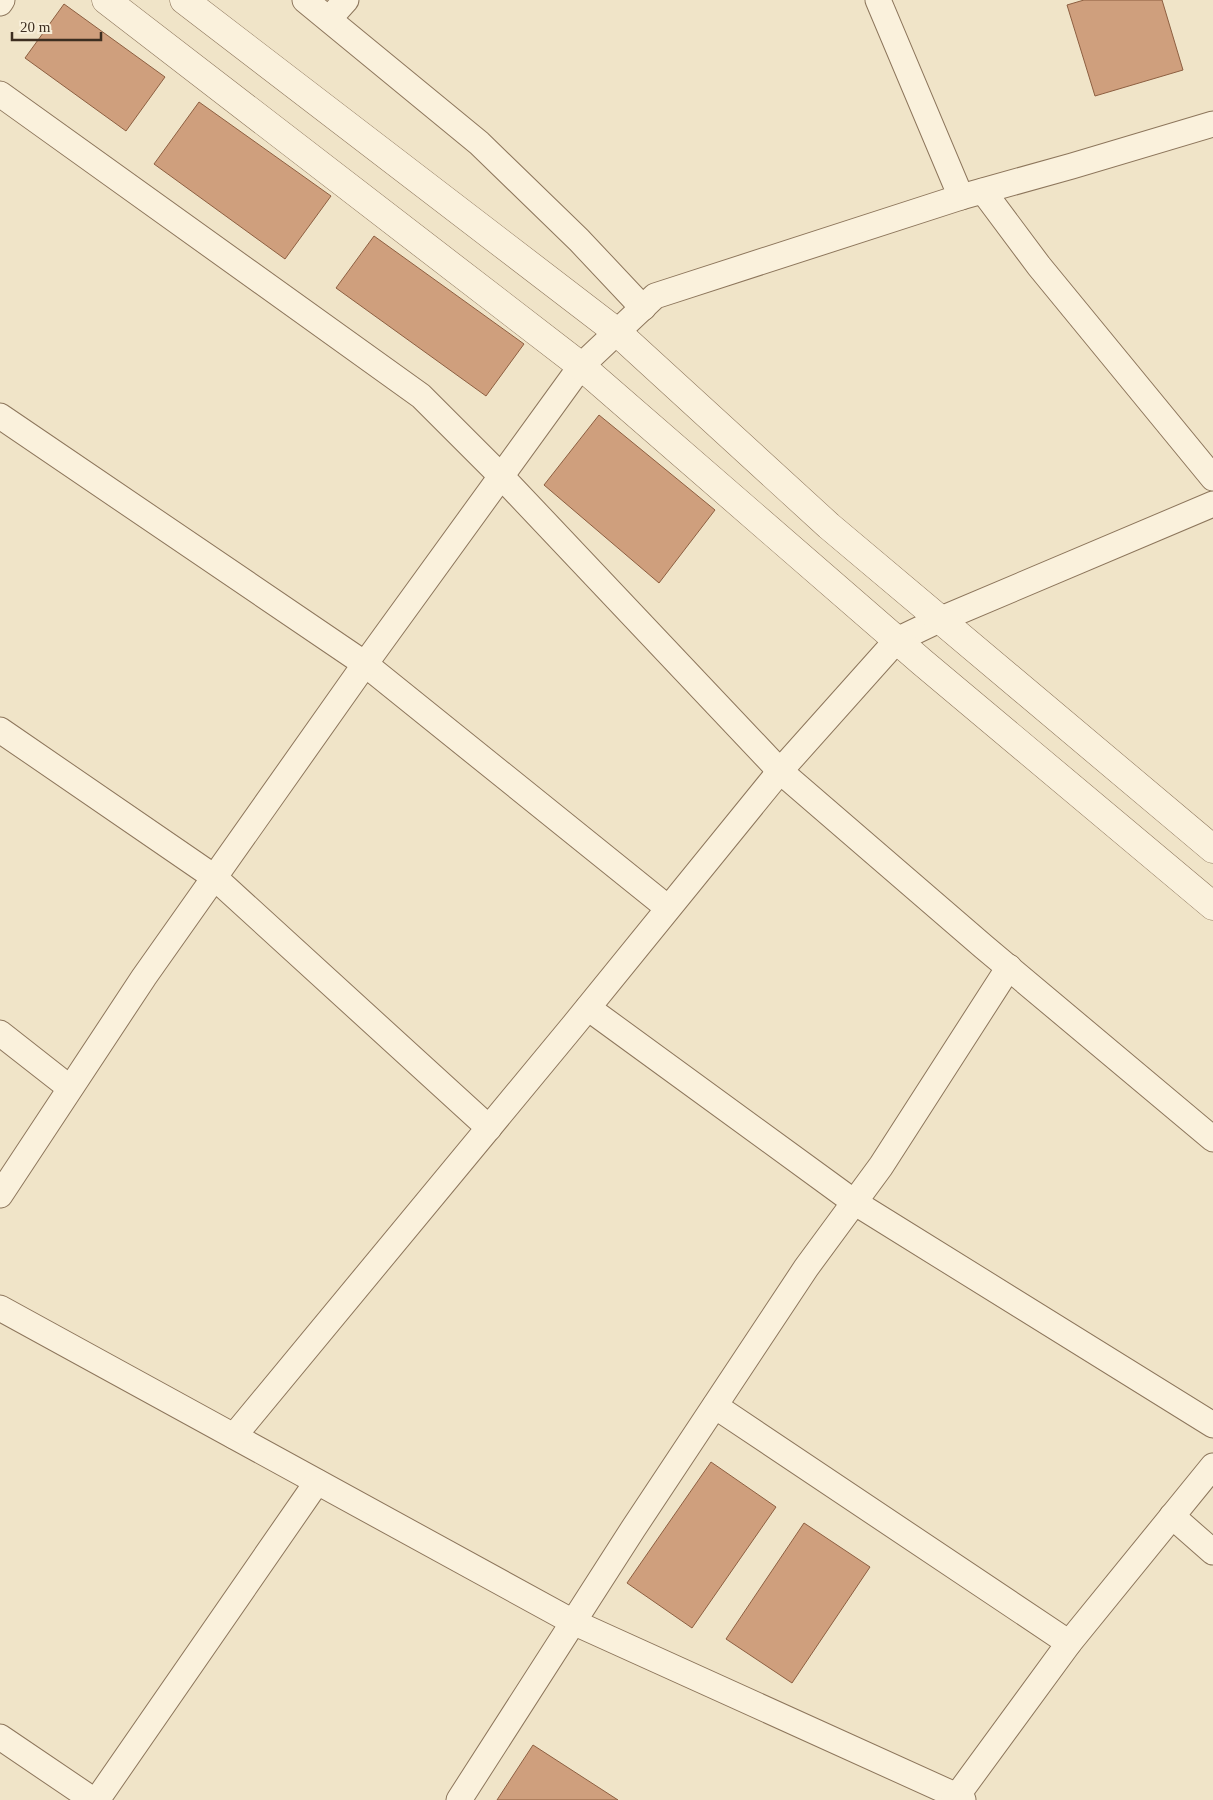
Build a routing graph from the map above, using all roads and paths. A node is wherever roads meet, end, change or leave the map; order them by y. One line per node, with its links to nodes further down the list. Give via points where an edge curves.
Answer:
1 (2, 0): 7 (street)
2 (106, 0): 14 (street)
3 (184, 0): 13 (street)
4 (304, 0): 8 (street)
5 (346, 0): 8 (street)
6 (878, 0): 11 (street)
7 (0, 3)
8 (329, 19): 12 (street, via 479,143 579,240)
9 (0, 94): 16 (street, via 421,396)
10 (1213, 124): 11 (street)
11 (972, 194): 12 (street, via 656,296); 17 (street, via 1039,266)
12 (643, 308): 13 (street)
13 (617, 332): 14 (street); 19 (street, via 829,526)
14 (581, 366): 16 (street); 20 (street)
15 (0, 416): 21 (street)
16 (501, 476): 21 (street); 23 (street)
17 (1213, 478)
18 (1213, 504): 19 (street)
19 (940, 620): 20 (street); 24 (street)
20 (897, 640): 23 (street); 26 (street)
21 (365, 664): 25 (street); 27 (street)
22 (0, 730): 25 (street)
23 (780, 771): 27 (street); 28 (street)
24 (1213, 849)
25 (214, 877): 31 (street); 32 (street)
26 (1213, 906)
27 (668, 908): 29 (street)
28 (1009, 967): 33 (street); 35 (street, via 881,1166)
29 (588, 1008): 32 (street); 35 (street)
30 (0, 1033): 31 (street)
31 (70, 1088): 34 (street)
32 (489, 1128): 39 (street)
33 (1213, 1139)
34 (0, 1195)
35 (854, 1202): 37 (street, via 806,1268); 38 (street)
36 (0, 1308): 39 (street)
37 (715, 1406): 44 (street); 45 (street)
38 (1213, 1426)
39 (234, 1436): 41 (street)
40 (1213, 1466): 42 (street)
41 (317, 1482): 44 (street); 48 (street)
42 (1172, 1516): 43 (street); 45 (street)
43 (1213, 1552)
44 (573, 1622): 47 (street); 49 (street)
45 (1069, 1643): 47 (street)
46 (0, 1737): 48 (street)
47 (958, 1799)
48 (95, 1800)
49 (459, 1800)

